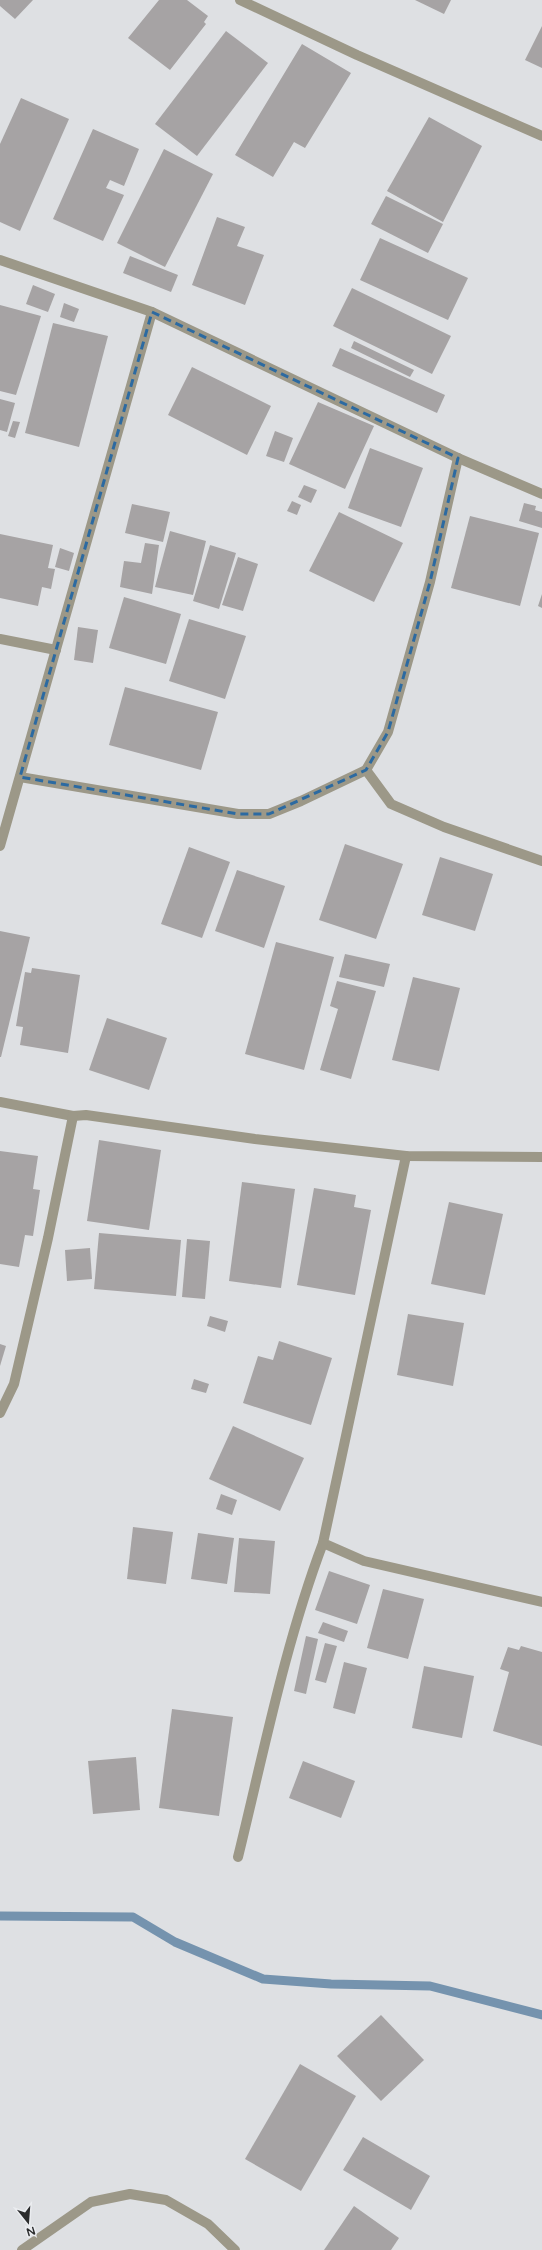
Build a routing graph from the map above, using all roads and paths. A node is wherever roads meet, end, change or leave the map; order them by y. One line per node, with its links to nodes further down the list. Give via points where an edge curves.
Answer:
1 (240, 0): 2 (street, via 357,55)
2 (542, 136)
3 (0, 260): 4 (street)
4 (152, 312): 5 (street); 8 (street)
5 (458, 458): 6 (street); 9 (street, via 430,582 388,732)
6 (542, 494)
7 (0, 639): 8 (street)
8 (56, 650): 10 (street)
9 (366, 770): 10 (street, via 269,814 238,814); 12 (street, via 391,804 444,827)
10 (20, 777): 11 (street)
11 (0, 846)
12 (542, 861)
13 (0, 1102): 14 (street)
14 (73, 1116): 15 (street, via 86,1115 254,1139); 17 (street, via 14,1384)
15 (406, 1156): 16 (street); 18 (street)
16 (542, 1157)
17 (0, 1413)
18 (323, 1543): 19 (street, via 364,1561); 20 (street, via 286,1658)
19 (542, 1602)
20 (238, 1857)
21 (22, 2250): 22 (street, via 91,2202 130,2194 166,2200 208,2224)
22 (235, 2250)

